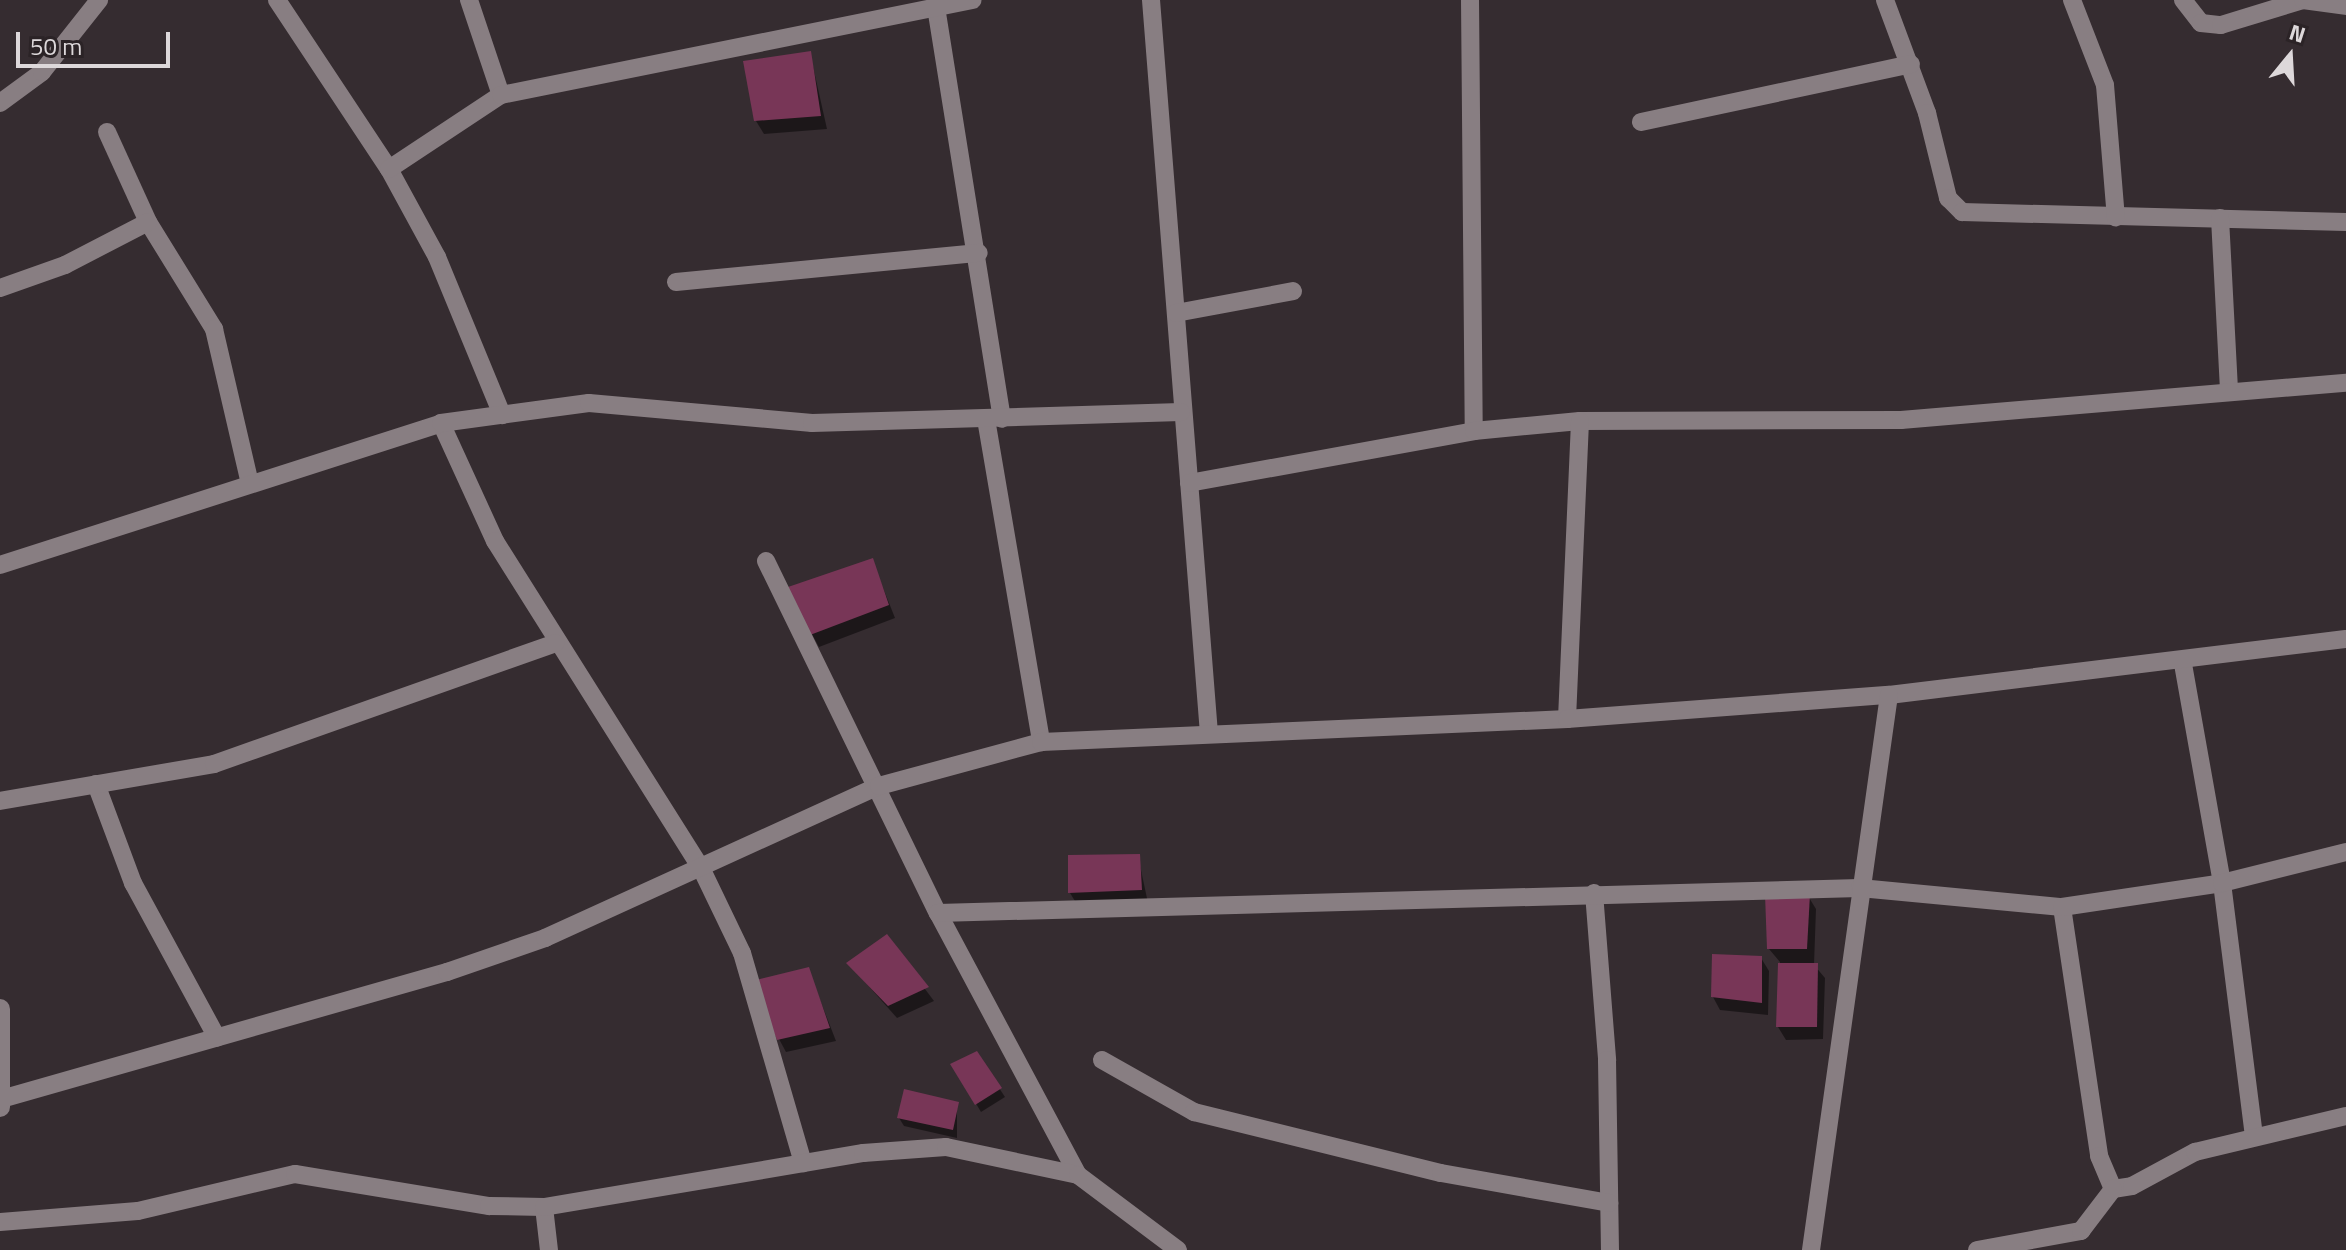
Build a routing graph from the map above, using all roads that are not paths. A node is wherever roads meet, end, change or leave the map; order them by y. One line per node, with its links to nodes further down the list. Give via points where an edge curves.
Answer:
1 (99, 0): 14 (street, via 42,72)
2 (277, 0): 17 (street)
3 (469, 0): 13 (street)
4 (973, 0): 10 (street)
5 (1151, 0): 26 (street)
6 (1470, 0): 34 (street)
7 (1885, 0): 12 (street)
8 (2072, 0): 18 (street, via 2105,85)
9 (2183, 0): 11 (street, via 2201,23 2221,25 2303,0)
10 (942, 4): 13 (street); 22 (street)
11 (2346, 6)
12 (1911, 64): 15 (street); 18 (street, via 1948,198 1962,212)
13 (501, 95): 17 (street)
14 (0, 103)
15 (1641, 122)
16 (107, 132): 20 (street)
17 (389, 169): 30 (street, via 437,257)
18 (2116, 218): 19 (street)
19 (2220, 218): 21 (street); 28 (street)
20 (148, 222): 24 (street, via 65,265); 36 (street, via 214,329)
21 (2346, 222)
22 (979, 253): 23 (street); 31 (street)
23 (676, 282)
24 (0, 288)
25 (1293, 291): 26 (street)
26 (1176, 313): 29 (street)
27 (2346, 383): 28 (street)
28 (2229, 389): 32 (street, via 1901,420)
29 (1181, 412): 31 (street); 35 (street)
30 (502, 415): 31 (street, via 589,403 812,423); 33 (street)
31 (994, 419): 45 (street)
32 (1580, 421): 34 (street); 43 (street)
33 (441, 423): 36 (street); 40 (street, via 495,541)
34 (1474, 431): 35 (street)
35 (1189, 483): 44 (street)
36 (250, 484): 38 (street)
37 (766, 561): 47 (street)
38 (0, 565)
39 (2346, 639): 41 (street)
40 (555, 643): 46 (street, via 214,764); 50 (street)
41 (2183, 664): 42 (street); 51 (street)
42 (1889, 695): 43 (street); 52 (street)
43 (1567, 719): 44 (street)
44 (1209, 733): 45 (street)
45 (1041, 742): 47 (street)
46 (96, 784): 48 (street); 57 (street, via 133,883)
47 (879, 786): 50 (street); 55 (street)
48 (0, 801)
49 (2346, 852): 51 (street)
50 (702, 870): 57 (street, via 489,957); 62 (street, via 747,967)
51 (2222, 883): 54 (street); 61 (street)
52 (1860, 888): 53 (street); 54 (street); 71 (street)
53 (1594, 893): 55 (street); 65 (street)
54 (2062, 907): 64 (street, via 2099,1156)
55 (938, 913): 63 (street)
56 (0, 1009): 59 (street)
57 (217, 1038): 59 (street)
58 (1102, 1060): 65 (street, via 1194,1112 1441,1173)
59 (1, 1103)
60 (2346, 1116): 61 (street)
61 (2254, 1135): 64 (street)
62 (803, 1163): 63 (street, via 946,1147); 66 (street)
63 (1078, 1175): 69 (street)
64 (2113, 1189): 72 (street, via 2081,1231)
65 (1609, 1203): 70 (street)
66 (544, 1207): 67 (street, via 489,1206 295,1174 138,1211); 68 (street)
67 (0, 1222)
68 (549, 1250)
69 (1178, 1250)
70 (1610, 1250)
71 (1811, 1250)
72 (1977, 1250)

